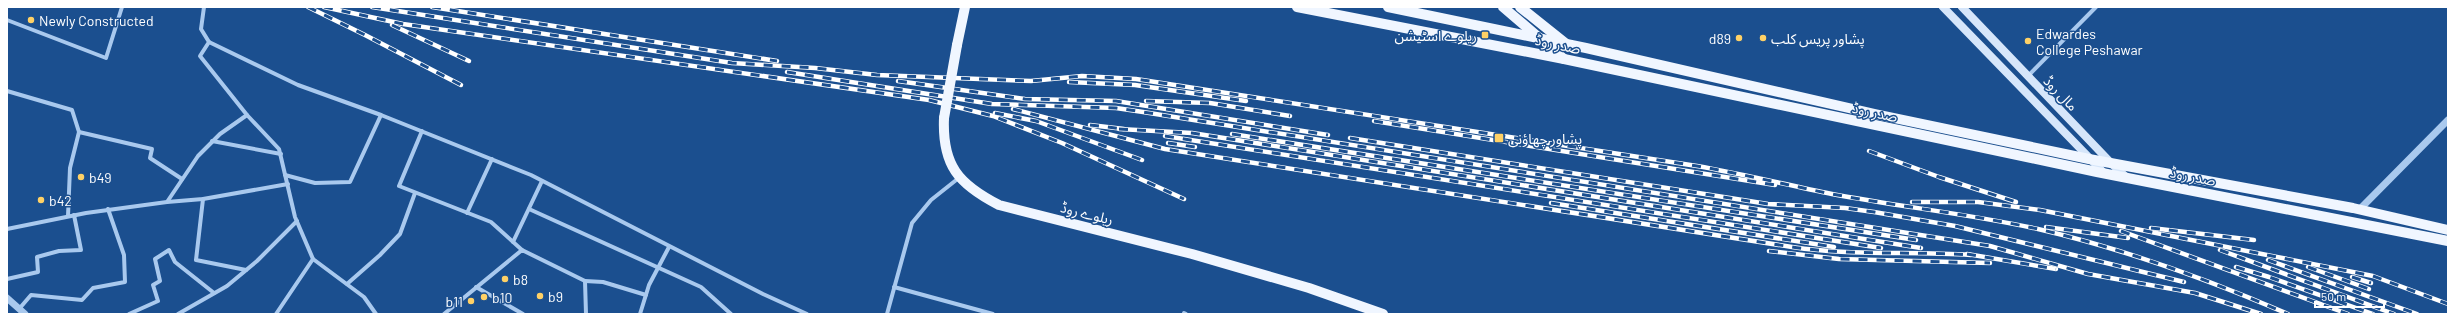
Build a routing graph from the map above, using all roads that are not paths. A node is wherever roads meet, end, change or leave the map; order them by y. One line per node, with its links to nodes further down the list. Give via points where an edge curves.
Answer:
1 (122, 7): 11 (street, via 106,58)
2 (204, 7): 13 (street, via 201,29)
3 (965, 7): 30 (main road, ریلوے روڈ, bridge, via 944,118 943,136 949,162)
4 (1297, 7): 15 (main road, صدر روڈ)
5 (1388, 7): 12 (main road, صدر روڈ)
6 (1503, 7): 12 (main road)
7 (1520, 7): 14 (main road)
8 (1943, 7): 25 (main road, مال روڈ)
9 (1962, 7): 16 (main road, مال روڈ)
10 (2096, 7): 16 (street)
11 (7, 20)
12 (1542, 40): 14 (main road, صدر روڈ); 15 (main road)
13 (209, 42): 18 (street, via 200,56); 19 (street, via 298,85)
14 (1566, 44): 25 (main road, صدر روڈ)
15 (1564, 59): 28 (main road, صدر روڈ)
16 (2027, 76): 27 (main road, مال روڈ)
17 (7, 91): 22 (street, via 72,110)
18 (247, 115): 23 (street); 24 (street, via 279,149)
19 (380, 115): 21 (street); 29 (street, via 350,182 315,183)
20 (2448, 120): 40 (street)
21 (422, 131): 26 (street); 35 (street, via 399,186)
22 (79, 132): 32 (street, via 152,150 150,158); 43 (street, via 70,168)
23 (212, 142): 24 (street); 32 (street, via 198,156)
24 (280, 154): 29 (street)
25 (2089, 159): 27 (main road, صدر روڈ); 28 (main road, مال روڈ)
26 (492, 160): 33 (street); 41 (street)
27 (2111, 163): 31 (main road, مال روڈ); 40 (main road, صدر روڈ)
28 (2104, 174): 31 (main road, صدر روڈ)
29 (286, 175): 34 (street)
30 (960, 177): 58 (street, via 931,200 912,223); 75 (main road, ریلوے روڈ, via 974,192 999,205 1199,256 1309,288)
31 (2127, 178): 47 (main road, صدر روڈ)
32 (182, 179): 37 (street)
33 (542, 181): 39 (street); 49 (street)
34 (288, 184): 36 (street); 44 (street)
35 (415, 193): 41 (street); 56 (street, via 400,234 380,256)
36 (203, 199): 37 (street); 53 (street, via 196,260)
37 (167, 202): 38 (street)
38 (108, 209): 42 (street); 62 (street, via 124,255 125,282 93,288 82,300 31,296)
39 (529, 209): 48 (street); 52 (street)
40 (2360, 209): 46 (main road, صدر روڈ)
41 (467, 213): 48 (street, via 491,222)
42 (74, 215): 43 (street); 54 (street, via 81,250 60,251 37,257 38,272)
43 (68, 216): 45 (street)
44 (297, 221): 51 (street); 53 (street)
45 (7, 229)
46 (2448, 230)
47 (2448, 241)
48 (513, 242): 50 (street)
49 (669, 246): 52 (street); 72 (street)
50 (522, 250): 55 (street); 57 (street)
51 (313, 259): 56 (street); 65 (street)
52 (658, 267): 60 (street); 71 (street, via 701,287)
53 (246, 270): 59 (street)
54 (7, 279)
55 (585, 281): 60 (street, via 603,282); 69 (street)
56 (346, 284): 66 (street, via 364,296)
57 (476, 287): 67 (street); 68 (street)
58 (894, 287): 73 (street); 74 (street)
59 (214, 293): 63 (street, via 175,262 169,250 155,259 160,281 153,285 158,301); 64 (street)
60 (646, 295): 70 (street)
61 (7, 298): 62 (street)
62 (22, 312)
63 (129, 314)
64 (178, 314)
65 (276, 314)
66 (376, 314)
67 (444, 314)
68 (523, 314)
69 (586, 314)
70 (640, 314)
71 (731, 314)
72 (807, 314)
73 (887, 314)
74 (993, 314)
75 (1383, 314)

